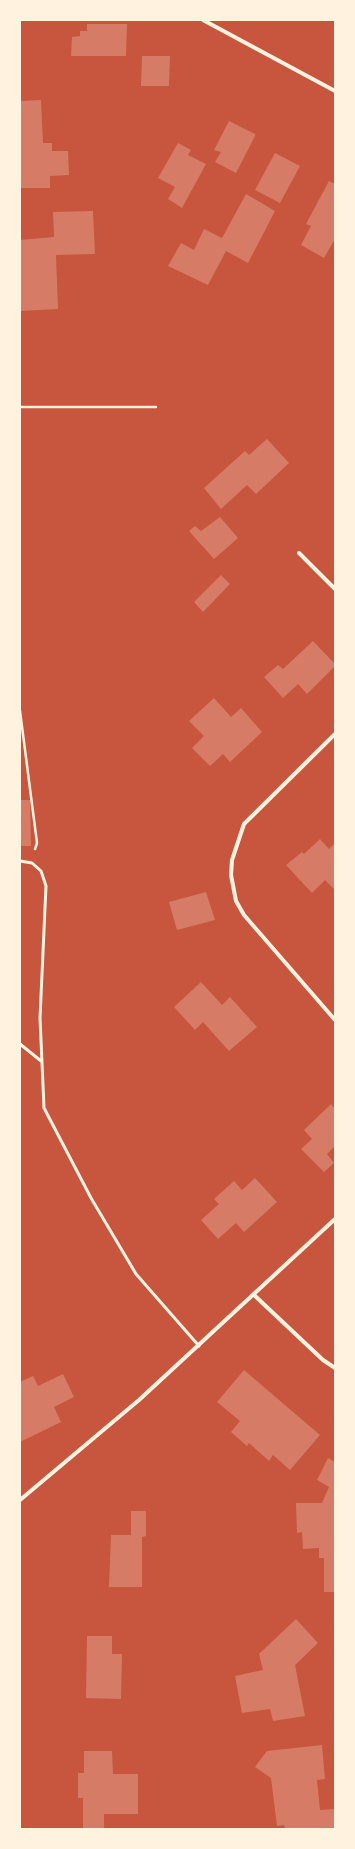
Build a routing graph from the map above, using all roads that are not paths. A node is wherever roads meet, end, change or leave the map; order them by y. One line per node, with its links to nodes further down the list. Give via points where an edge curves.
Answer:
1 (203, 20): 2 (street)
2 (335, 91)
3 (298, 553): 4 (street)
4 (335, 589)
5 (335, 734): 7 (street, via 244,824 234,854 231,875 236,901 244,916)
6 (20, 861): 9 (lane, via 32,863 41,871 46,886 40,1018)
7 (335, 1020)
8 (20, 1044): 9 (lane)
9 (41, 1061): 12 (lane, via 44,1108 91,1198 136,1274)
10 (335, 1219): 11 (street)
11 (254, 1295): 12 (street); 13 (street, via 323,1360)
12 (199, 1346): 14 (street, via 91,1442)
13 (335, 1368)
14 (20, 1500)

